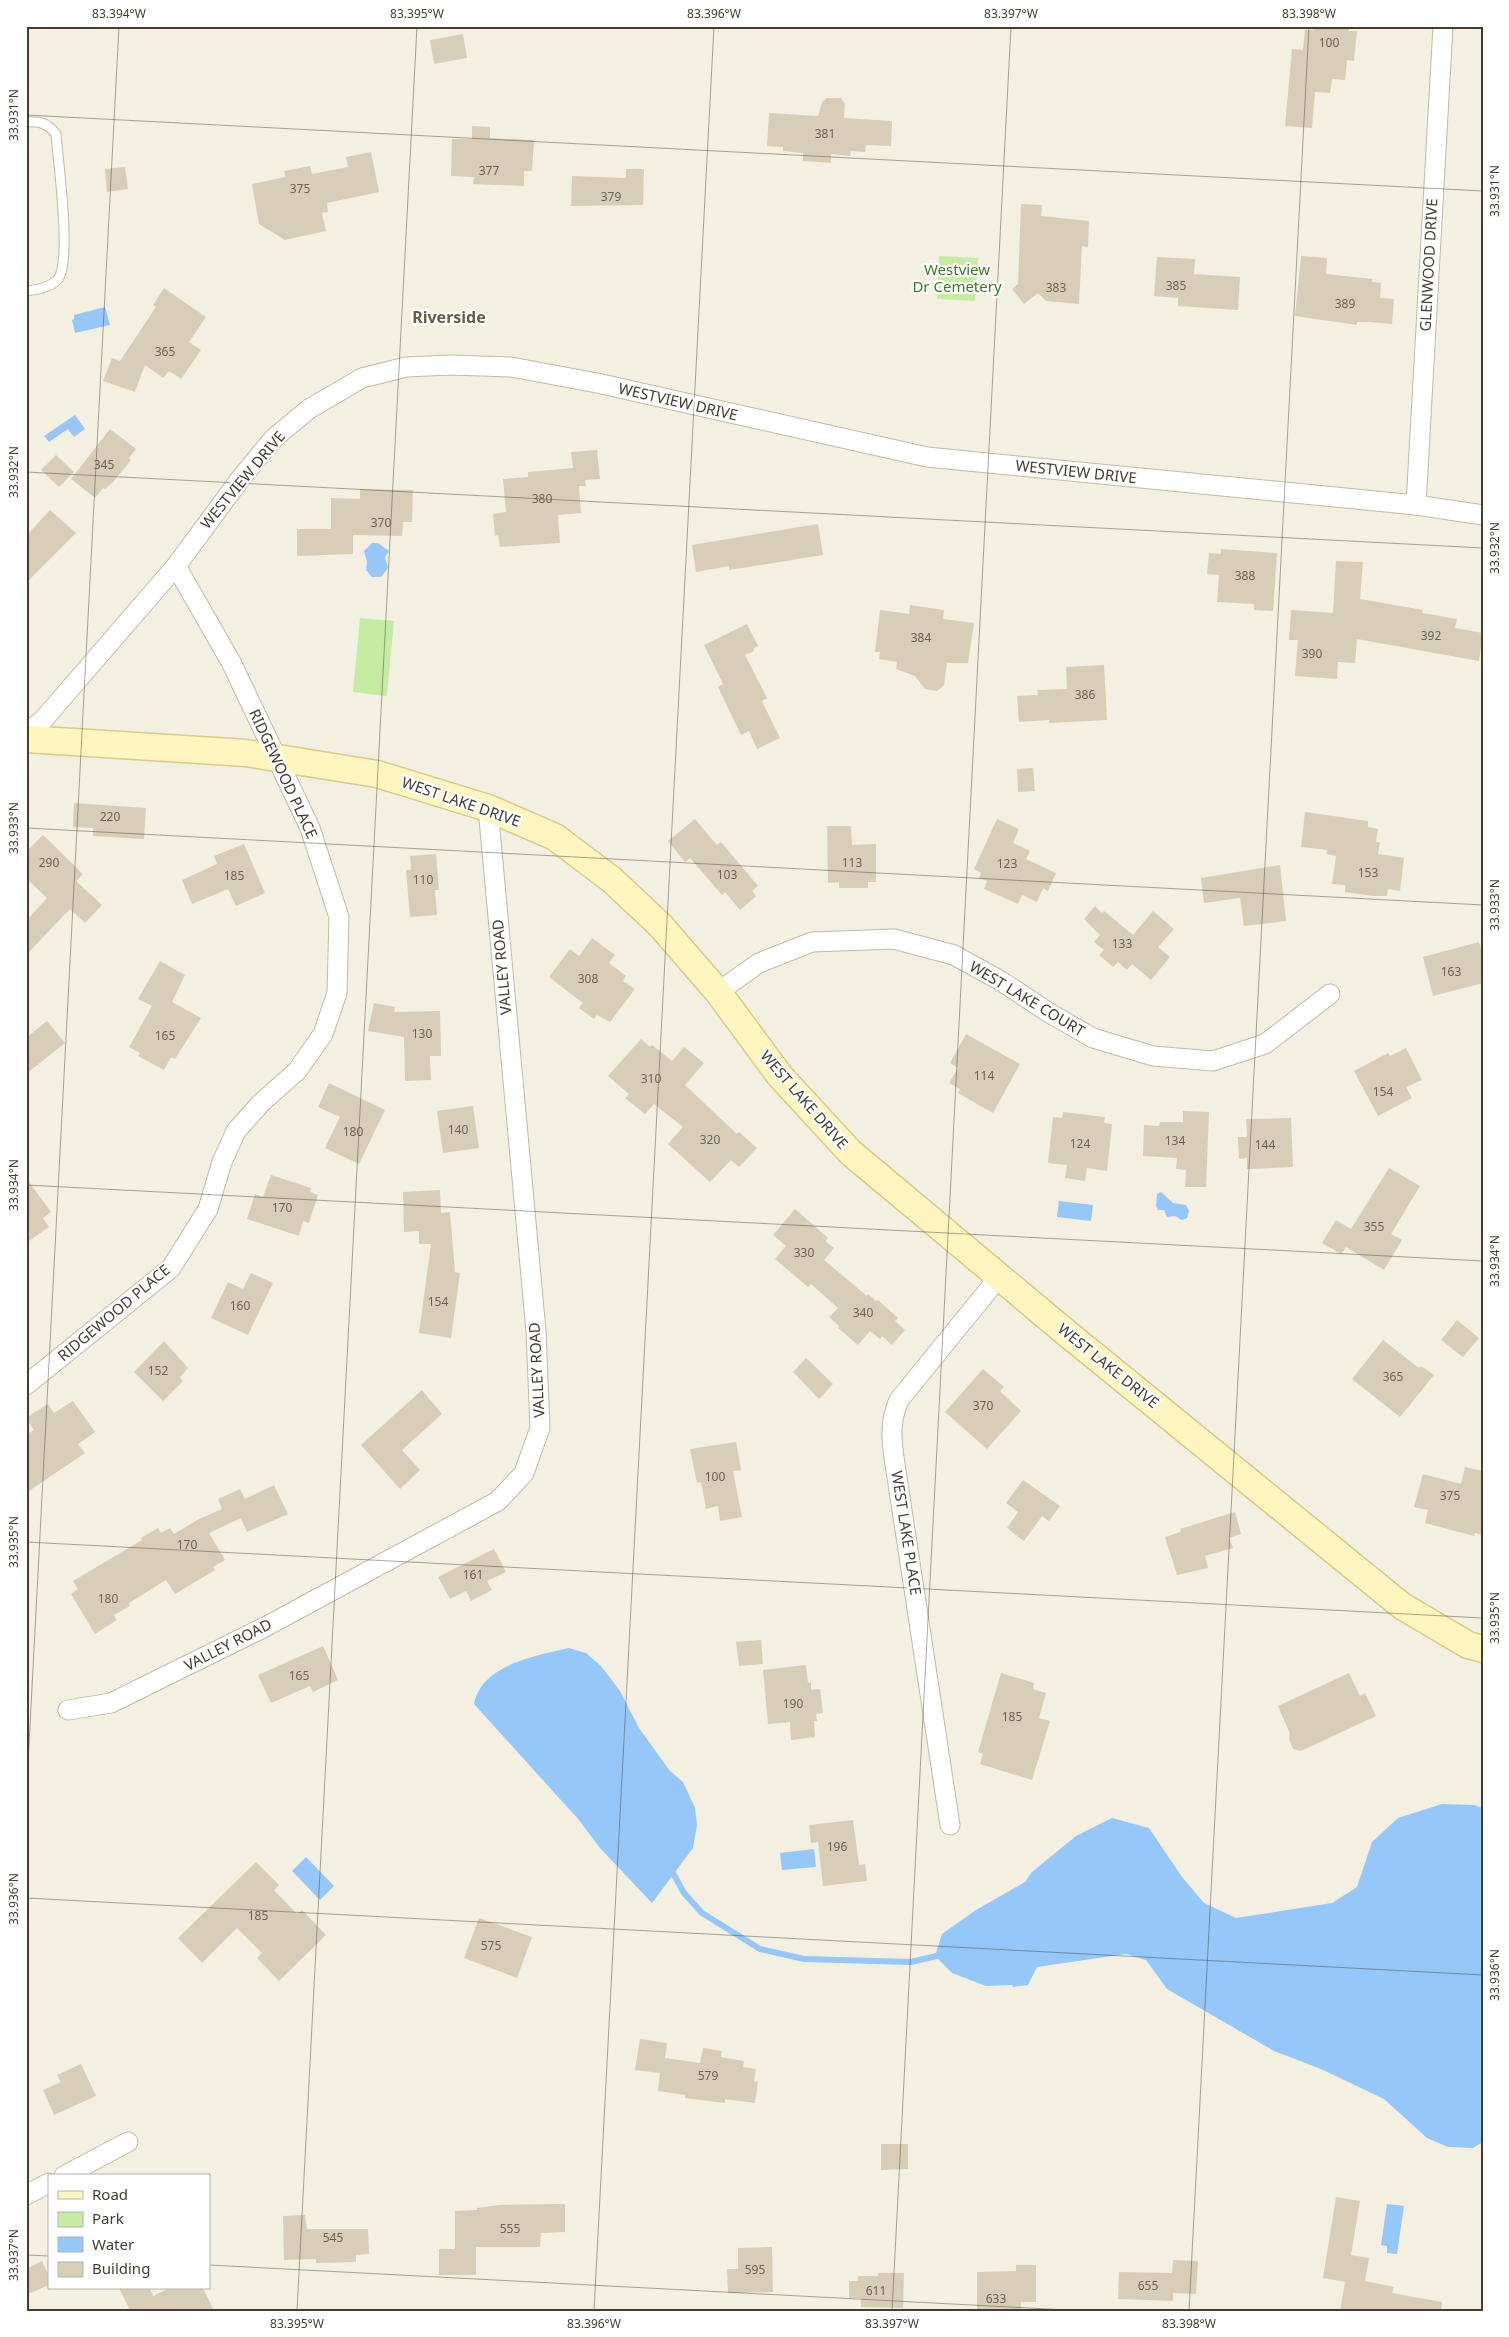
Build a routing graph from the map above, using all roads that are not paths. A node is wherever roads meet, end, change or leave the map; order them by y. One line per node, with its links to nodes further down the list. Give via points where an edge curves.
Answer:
1 (1443, 26): 4 (street, GLENWOOD DRIVE)
2 (26, 122): 3 (lane, via 48,125 56,134 64,241 64,268 58,279)
3 (26, 291)
4 (1416, 504): 5 (street, WESTVIEW DRIVE); 6 (street, WESTVIEW DRIVE, via 927,457 511,366 451,365 406,368 362,378 309,409 274,438)
5 (1483, 515)
6 (176, 566): 7 (street, WESTVIEW DRIVE, via 43,720); 9 (street, RIDGEWOOD PLACE, via 231,662)
7 (26, 733)
8 (26, 739): 9 (main road, WEST LAKE DRIVE)
9 (276, 757): 10 (main road, WEST LAKE DRIVE, via 377,774); 14 (street, RIDGEWOOD PLACE, via 310,828 339,917 337,993 323,1034 297,1071 236,1131 222,1162 208,1209 171,1268)
10 (488, 808): 11 (main road, WEST LAKE DRIVE, via 555,837 612,880 660,925); 16 (street, VALLEY ROAD, via 536,1331 540,1428 524,1473 498,1501 265,1627 111,1703)
11 (718, 992): 12 (street, WEST LAKE COURT, via 759,963 812,942 894,940 954,955 1093,1038 1153,1056 1213,1061 1265,1044); 13 (main road, WEST LAKE DRIVE, via 780,1076 850,1153)
12 (1330, 994)
13 (999, 1277): 15 (main road, WEST LAKE DRIVE, via 1402,1606 1468,1645); 17 (street, WEST LAKE PLACE, via 899,1400 892,1415 896,1471)
14 (26, 1385)
15 (1483, 1649)
16 (68, 1710)
17 (950, 1825)
18 (128, 2142): 19 (street)
19 (68, 2174)
20 (48, 2184): 21 (street)
21 (26, 2195)

